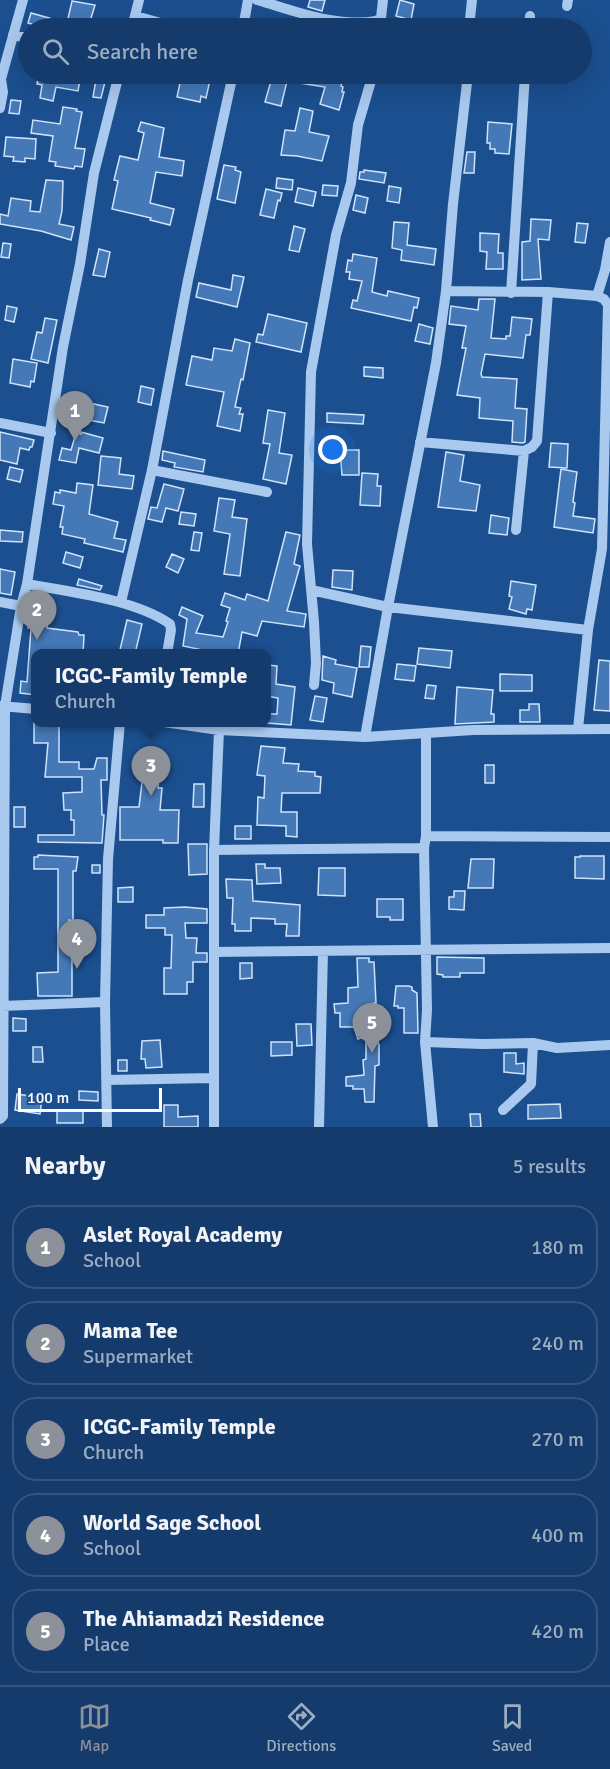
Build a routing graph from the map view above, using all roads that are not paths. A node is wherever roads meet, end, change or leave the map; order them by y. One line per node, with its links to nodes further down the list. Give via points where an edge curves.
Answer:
1 (23, 0): 13 (street)
2 (139, 0): 7 (street)
3 (248, 0): 9 (street)
4 (257, 0): 10 (street)
5 (383, 0): 11 (street)
6 (472, 0): 12 (street)
7 (136, 16): 8 (street)
8 (143, 18)
9 (245, 18)
10 (323, 18)
11 (381, 18)
12 (470, 18)
13 (13, 35): 14 (street); 20 (street, via 1,80)
14 (18, 36)
15 (116, 84): 27 (street, via 94,173)
16 (230, 84): 30 (street)
17 (370, 84): 34 (street, via 358,125 351,183 336,235 311,372 306,544)
18 (467, 84): 22 (street)
19 (524, 84): 24 (street)
20 (0, 108)
21 (610, 242): 25 (street)
22 (446, 291): 24 (street); 28 (street)
23 (548, 292): 24 (street); 25 (street); 29 (street, via 537,441)
24 (511, 293)
25 (597, 296): 39 (street, via 608,305 609,322 602,549)
26 (0, 423): 27 (street)
27 (51, 433): 33 (street)
28 (420, 442): 29 (street); 38 (street)
29 (524, 451): 32 (street)
30 (152, 470): 31 (street); 36 (street)
31 (267, 492)
32 (516, 530)
33 (27, 584): 36 (street); 37 (street)
34 (311, 590): 38 (street); 41 (street)
35 (0, 602): 37 (street)
36 (121, 602): 40 (street, via 170,624)
37 (21, 606): 42 (street)
38 (388, 607): 39 (street); 50 (street)
39 (588, 630): 47 (street)
40 (168, 649)
41 (314, 685)
42 (3, 706): 43 (street); 60 (street)
43 (31, 709)
44 (120, 727): 59 (street, via 108,859)
45 (201, 727): 46 (street)
46 (219, 729): 50 (street); 54 (street)
47 (578, 729): 48 (street); 49 (street)
48 (610, 729)
49 (426, 734): 50 (street); 51 (street)
50 (365, 737)
51 (426, 836): 52 (street); 53 (street)
52 (610, 837)
53 (424, 848): 54 (street); 56 (street)
54 (214, 850): 57 (street)
55 (610, 948): 56 (street)
56 (426, 950): 58 (street); 61 (street)
57 (214, 951): 58 (street); 64 (street)
58 (323, 951): 70 (street)
59 (105, 1002): 60 (street); 65 (street)
60 (2, 1006): 67 (street)
61 (425, 1042): 62 (street); 71 (street)
62 (533, 1043): 63 (street, via 557,1047); 66 (street, via 531,1084)
63 (610, 1045)
64 (213, 1078): 65 (street); 69 (street)
65 (107, 1080): 68 (street)
66 (503, 1110)
67 (0, 1119)
68 (107, 1127)
69 (214, 1127)
70 (319, 1127)
71 (433, 1127)

